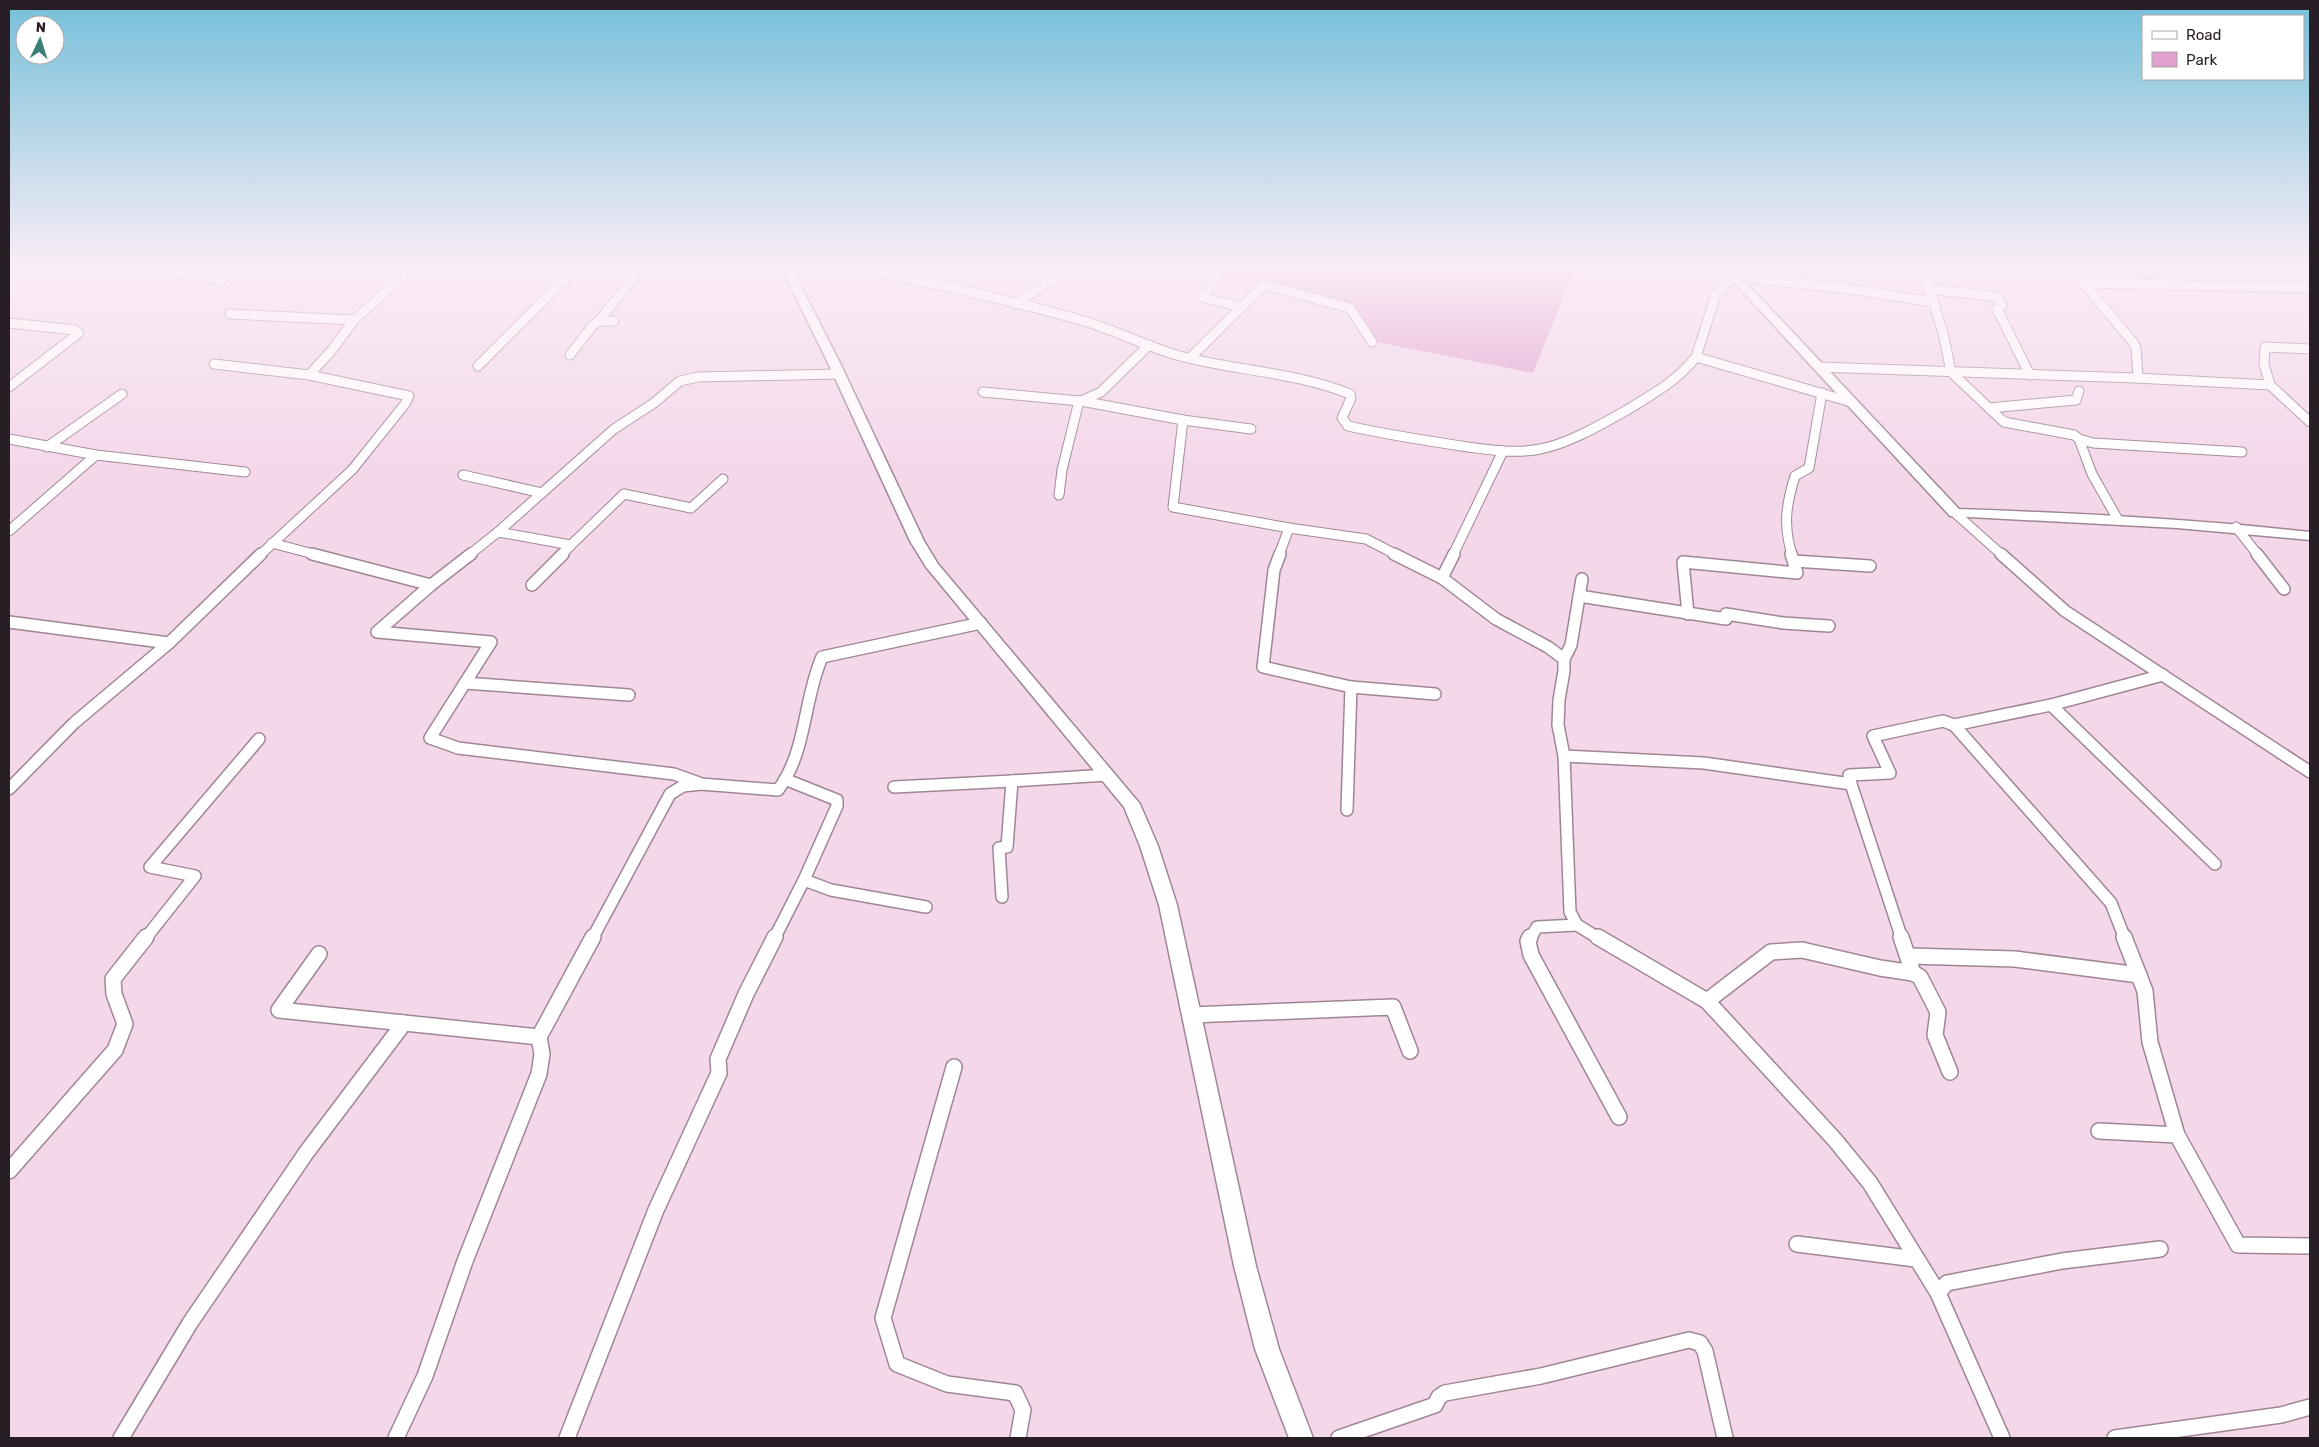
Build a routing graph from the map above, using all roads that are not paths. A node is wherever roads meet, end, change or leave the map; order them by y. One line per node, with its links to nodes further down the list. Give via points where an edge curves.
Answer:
1 (78, 333): 29 (street)
2 (345, 333): 25 (street)
3 (512, 333): 21 (street)
4 (587, 333): 17 (street)
5 (818, 333): 24 (main road)
6 (1115, 333): 15 (street)
7 (1215, 333): 19 (street)
8 (1366, 333): 14 (street)
9 (1704, 333): 18 (street)
10 (1787, 333): 22 (main road)
11 (1943, 333): 23 (street)
12 (2009, 333): 26 (street)
13 (2123, 333): 27 (street, via 2136,348)
14 (1372, 342)
15 (1149, 345): 19 (street); 34 (street, via 1101,392)
16 (2310, 350): 28 (street, via 2265,347 2264,364)
17 (570, 355)
18 (1696, 357): 32 (street); 43 (street, via 1664,388 1595,428 1544,449)
19 (1190, 358): 43 (street, via 1275,373 1345,392 1351,398 1342,418 1348,426 1408,439)
20 (214, 364): 25 (street)
21 (478, 366)
22 (1819, 367): 23 (street); 35 (main road)
23 (1951, 372): 26 (street); 36 (street)
24 (838, 374): 49 (street, via 698,377 680,381 614,429); 70 (main road, via 916,541 933,567)
25 (309, 375): 58 (street, via 409,396 352,470)
26 (2030, 375): 27 (street)
27 (2136, 378): 28 (street)
28 (2270, 385): 38 (street)
29 (9, 387)
30 (2079, 391): 36 (street, via 2076,400)
31 (983, 392): 34 (street)
32 (1822, 393): 35 (street); 60 (street, via 1809,468 1795,476 1789,495 1786,534)
33 (122, 394): 42 (street)
34 (1080, 401): 37 (street); 50 (street, via 1062,470)
35 (1851, 402): 51 (main road)
36 (1989, 408): 41 (street, via 2004,422 2037,426)
37 (1183, 420): 39 (street); 53 (street, via 1173,507)
38 (2310, 422)
39 (1251, 429)
40 (9, 439): 42 (street)
41 (2079, 439): 44 (street, via 2093,443); 52 (street, via 2092,474)
42 (47, 446): 45 (street)
43 (1503, 451): 62 (street)
44 (2242, 452)
45 (96, 455): 46 (street); 55 (street)
46 (245, 472)
47 (463, 475): 49 (street)
48 (723, 479): 59 (street, via 691,508 624,494)
49 (542, 493): 56 (street)
50 (1059, 495)
51 (1955, 513): 52 (main road); 74 (street, via 2065,611)
52 (2117, 518): 54 (main road)
53 (1289, 528): 62 (street, via 1366,539); 76 (street, via 1274,570 1264,667)
54 (2236, 528): 57 (main road); 66 (street)
55 (9, 531)
56 (498, 532): 59 (street); 64 (street)
57 (2310, 536)
58 (272, 543): 64 (street); 72 (street)
59 (571, 545): 65 (street)
60 (1794, 561): 61 (street); 68 (street, via 1798,573 1683,562)
61 (1870, 566)
62 (1442, 578): 73 (street, via 1496,619)
63 (1582, 579): 67 (street)
64 (431, 584): 75 (street, via 377,632 491,642)
65 (532, 585)
66 (2284, 589)
67 (1579, 596): 68 (street); 73 (street, via 1571,645)
68 (1688, 614): 71 (street, via 1726,619 1726,614)
69 (9, 622): 72 (street)
70 (981, 623): 84 (main road); 85 (street, via 822,657 814,672 797,756)
71 (1829, 626)
72 (169, 643): 90 (street, via 74,723)
73 (1564, 659): 82 (street, via 1566,671 1558,705 1559,746)
74 (2163, 675): 79 (street); 83 (street)
75 (465, 683): 78 (street); 87 (street, via 430,738 458,748 674,774)
76 (1351, 687): 77 (street); 91 (street)
77 (1434, 694)
78 (629, 695)
79 (2051, 705): 80 (street); 92 (street)
80 (1954, 725): 88 (street, via 1943,722 1873,736 1890,773 1849,775); 100 (street, via 2111,903)
81 (259, 739): 111 (street, via 150,867 195,876 113,979 114,994 125,1024 115,1050)
82 (1564, 756): 88 (street, via 1704,763); 96 (street, via 1570,912)
83 (2310, 772)
84 (1107, 775): 86 (street); 102 (main road, via 1131,804 1149,846 1168,905)
85 (787, 780): 87 (street, via 778,790); 93 (street, via 837,800)
86 (1012, 781): 89 (street); 94 (street, via 1007,847 999,848)
87 (701, 784): 104 (street, via 683,786 670,794)
88 (1851, 784): 98 (street)
89 (894, 787)
90 (9, 789)
91 (1348, 810)
92 (2215, 864)
93 (804, 880): 95 (street, via 832,890); 120 (street, via 746,994 718,1059 719,1073 656,1210)
94 (1002, 897)
95 (926, 907)
96 (1577, 925): 101 (street); 108 (street, via 1537,927 1528,940 1529,948)
97 (319, 954): 103 (street, via 279,1010)
98 (1909, 956): 99 (street); 100 (street, via 2015,959)
99 (1914, 973): 101 (street, via 1802,950 1771,952); 107 (street, via 1920,977 1938,1012 1935,1035)
100 (2139, 975): 110 (street, via 2145,991 2150,1042)
101 (1707, 1001): 115 (street, via 1835,1140 1870,1183)
102 (1191, 1014): 105 (street, via 1393,1007); 122 (main road, via 1255,1303 1267,1349)
103 (404, 1023): 104 (street); 118 (street, via 306,1153 190,1323)
104 (538, 1037): 119 (street, via 542,1054 540,1074 465,1261 425,1376)
105 (1410, 1051)
106 (954, 1067): 121 (street, via 882,1318 897,1364 947,1384 1015,1393 1023,1403 1024,1417)
107 (1950, 1072)
108 (1619, 1117)
109 (2099, 1131): 110 (street)
110 (2177, 1135): 113 (street, via 2238,1245)
111 (9, 1170)
112 (1796, 1244): 115 (street)
113 (2310, 1246)
114 (2160, 1249): 116 (street, via 2062,1261 1956,1281 1947,1283)
115 (1916, 1259): 116 (street)
116 (1938, 1293): 125 (street)
117 (2310, 1407): 126 (street, via 2281,1415)
118 (121, 1438)
119 (396, 1438)
120 (567, 1438)
121 (1018, 1438)
122 (1301, 1438)
123 (1339, 1438): 124 (street, via 1435,1405 1445,1393 1541,1376 1689,1340 1700,1343 1705,1351)
124 (1724, 1438)
125 (2002, 1438)
126 (2115, 1438)

